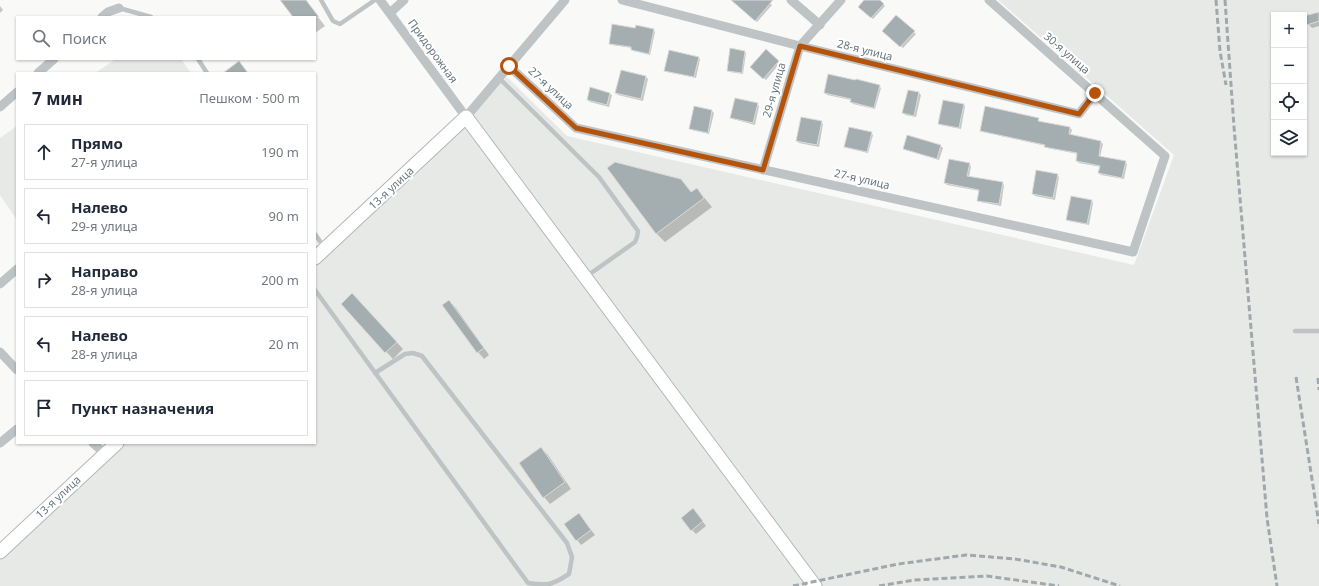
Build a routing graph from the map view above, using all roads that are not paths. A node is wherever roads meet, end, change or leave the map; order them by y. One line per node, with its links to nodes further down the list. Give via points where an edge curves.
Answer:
1 (321, 0): 2 (lane, via 333,21 340,24)
2 (375, 0)
3 (380, 0): 11 (street, Придорожная)
4 (404, 0): 11 (street)
5 (565, 0): 18 (street)
6 (622, 0): 15 (street, 28-я улица)
7 (791, 0): 14 (street)
8 (841, 0): 14 (street, 29-я улица)
9 (989, 0): 23 (street, 30-я улица)
10 (119, 8): 12 (street); 13 (lane)
11 (390, 13): 25 (street, Придорожная)
12 (103, 16)
13 (147, 16)
14 (820, 25): 15 (street, 29-я улица)
15 (800, 46): 23 (street, 28-я улица, via 1079,114); 27 (street, 29-я улица)
16 (53, 60): 19 (street)
17 (199, 60): 20 (lane)
18 (509, 66): 21 (street); 27 (street, 27-я улица, via 576,128)
19 (39, 72)
20 (206, 72)
21 (499, 78): 25 (street); 32 (lane, via 599,177 638,231 635,242)
22 (16, 93): 24 (street)
23 (1095, 93): 26 (street, 30-я улица)
24 (0, 107)
25 (466, 117): 29 (street, 13-я улица); 32 (street)
26 (1165, 156): 27 (street, 27-я улица, via 1133,252)
27 (763, 170)
28 (316, 235): 29 (lane)
29 (325, 248): 30 (street, 13-я улица)
30 (316, 257)
31 (16, 270): 33 (street)
32 (585, 277): 46 (street)
33 (0, 284)
34 (316, 291): 39 (lane)
35 (1295, 331): 36 (lane)
36 (1319, 331)
37 (0, 352): 38 (street)
38 (16, 369)
39 (375, 373): 39 (lane, via 528,583 555,583 569,574 572,557 567,543 422,356 405,354)
40 (16, 430): 41 (street)
41 (0, 443)
42 (94, 444): 44 (street)
43 (116, 444): 44 (street, 13-я улица)
44 (105, 454): 45 (street, 13-я улица)
45 (0, 552)
46 (815, 586)

